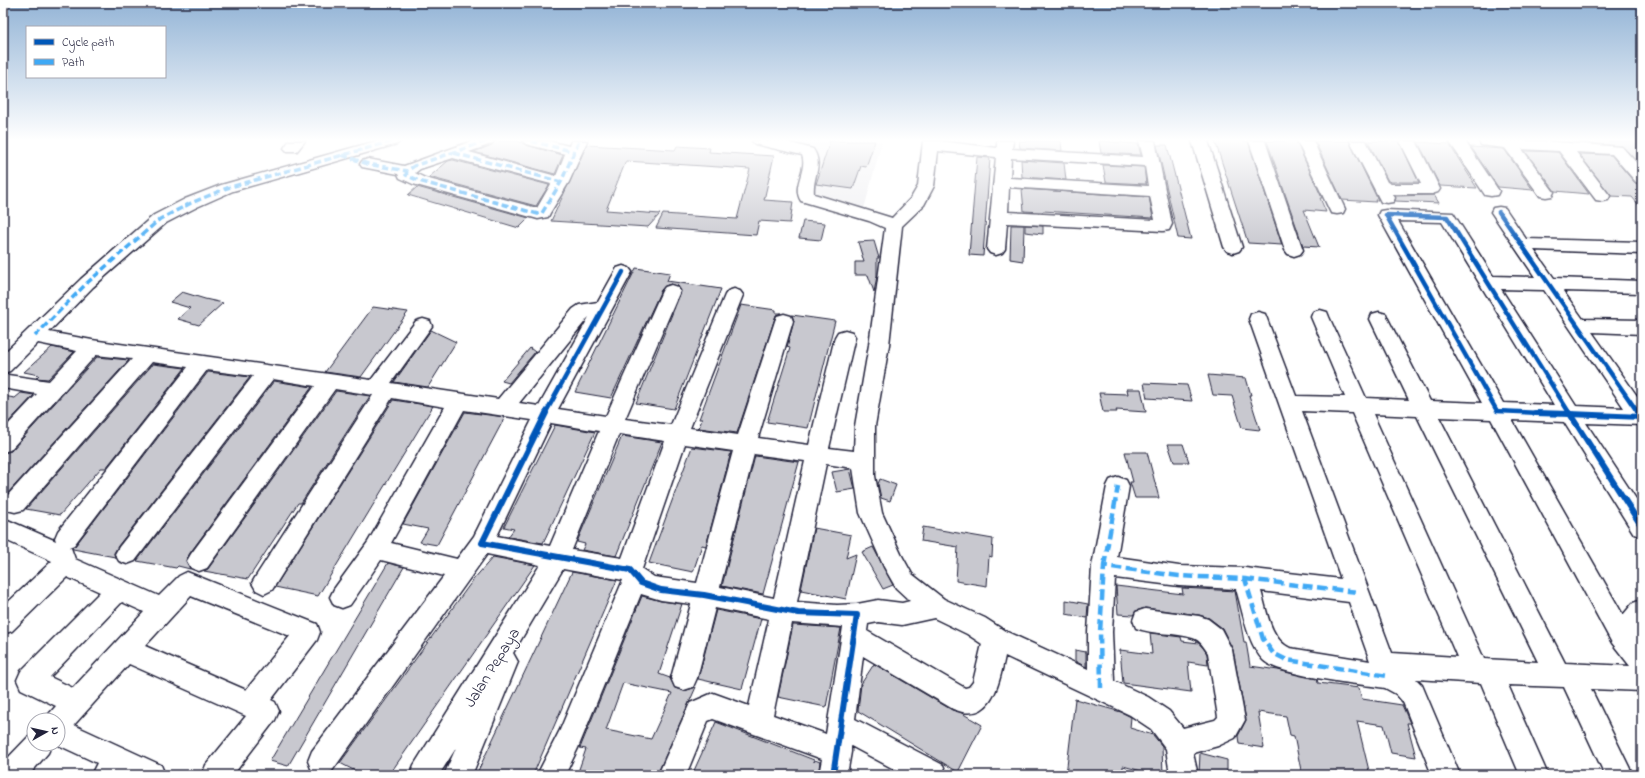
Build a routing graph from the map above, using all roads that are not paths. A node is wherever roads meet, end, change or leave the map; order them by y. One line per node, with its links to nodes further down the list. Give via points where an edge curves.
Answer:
1 (265, 177): 48 (street, via 227,188 160,219 87,283)
2 (411, 177): 17 (street, via 538,214 546,210)
3 (544, 177): 17 (street)
4 (563, 177): 17 (street)
5 (808, 177): 28 (street, via 807,198 859,212)
6 (927, 177): 28 (street, via 926,186 918,201)
7 (1001, 177): 18 (street)
8 (1155, 177): 20 (street)
9 (1211, 177): 30 (street)
10 (1269, 177): 33 (street)
11 (1322, 177): 25 (street)
12 (1377, 177): 19 (street)
13 (1426, 177): 19 (street, via 1432,190 1388,189)
14 (1482, 177): 21 (street)
15 (1535, 177): 22 (street)
16 (1588, 177): 23 (street)
17 (561, 182)
18 (1001, 182): 20 (street); 27 (street)
19 (1382, 186): 24 (street)
20 (1157, 191): 27 (street, via 1163,226)
21 (1491, 191)
22 (1546, 192)
23 (1602, 196)
24 (1389, 201)
25 (1337, 210)
26 (1499, 212): 29 (street)
27 (999, 217): 32 (street)
28 (894, 225): 72 (street, via 879,345 865,426)
29 (1521, 244): 31 (street); 36 (street)
30 (1233, 247)
31 (1642, 248)
32 (996, 249)
33 (1294, 250)
34 (623, 272): 40 (street)
35 (1487, 282): 36 (street); 64 (street, via 1447,218 1386,215); 66 (street)
36 (1548, 284): 37 (street); 45 (street)
37 (1642, 287)
38 (671, 291): 67 (street, Jalan Pepaya)
39 (734, 295): 68 (street)
40 (604, 307): 61 (street, via 586,310 580,314); 65 (street)
41 (1320, 317): 60 (street)
42 (1258, 319): 59 (street)
43 (1380, 319): 62 (street)
44 (784, 321): 70 (street)
45 (1577, 325): 47 (street); 63 (street)
46 (423, 326): 56 (street)
47 (1642, 327)
48 (35, 336): 50 (street); 54 (street)
49 (845, 337): 71 (street)
50 (92, 347): 51 (street); 57 (street)
51 (147, 356): 52 (street); 74 (street)
52 (202, 363): 53 (street); 77 (street)
53 (268, 371): 55 (street); 80 (street)
54 (5, 374): 57 (street)
55 (330, 381): 56 (street); 82 (street)
56 (382, 388): 58 (street); 88 (street)
57 (52, 389): 69 (street)
58 (458, 402): 61 (street); 79 (street)
59 (1288, 403): 60 (street); 90 (street)
60 (1359, 406): 62 (street); 106 (street)
61 (503, 408): 65 (street)
62 (1424, 408): 64 (street); 107 (street)
63 (1638, 408): 66 (street)
64 (1497, 411): 66 (street); 101 (street)
65 (546, 414): 67 (street); 78 (street)
66 (1570, 414): 75 (street)
67 (612, 425): 68 (street); 81 (street, Jalan Pepaya)
68 (678, 434): 70 (street); 86 (street)
69 (4, 443)
70 (746, 443): 71 (street); 91 (street)
71 (817, 455): 72 (street); 97 (street)
72 (863, 460): 94 (street, via 871,513 892,560 904,582)
73 (1118, 486): 84 (street)
74 (15, 503)
75 (1642, 527)
76 (7, 536): 83 (street, via 64,555)
77 (66, 538)
78 (482, 543): 81 (street); 85 (street)
79 (376, 549): 85 (street); 92 (street)
80 (127, 554)
81 (558, 558): 86 (street); 93 (street, Jalan Pepaya)
82 (199, 561)
83 (64, 565): 89 (street); 99 (street)
84 (1104, 566): 87 (street, via 1179,576); 110 (street, via 1100,632)
85 (462, 570): 119 (street)
86 (632, 575): 91 (street, via 647,586); 127 (street, via 569,739)
87 (1244, 579): 90 (street); 105 (street, via 1263,639 1273,653 1287,660)
88 (264, 583)
89 (120, 590): 95 (street); 111 (street, via 30,680)
90 (1357, 592): 105 (street)
91 (705, 595): 97 (street); 108 (street)
92 (342, 597)
93 (528, 607): 125 (street, Jalan Pepaya); 126 (street)
94 (935, 608): 100 (street, via 902,614 878,611); 102 (street, via 976,626)
95 (163, 609): 103 (street); 112 (street, via 187,583 308,632)
96 (1642, 611): 101 (street)
97 (783, 612): 100 (street, via 832,617); 114 (street)
98 (1145, 620): 117 (street, via 1199,627 1212,637 1220,650 1232,720 1226,729 1218,733)
99 (3, 623)
100 (856, 626): 102 (street, via 962,700 969,701 982,693); 115 (street)
101 (1621, 635): 104 (street)
102 (996, 640): 110 (street)
103 (125, 650): 111 (street); 112 (street)
104 (1642, 661)
105 (1386, 670): 106 (street); 131 (street, via 1413,694)
106 (1483, 672): 107 (street); 132 (street)
107 (1565, 675): 109 (street); 133 (street)
108 (684, 678)
109 (1642, 679)
110 (1101, 688): 117 (street, via 1139,706 1160,720)
111 (77, 703): 113 (street)
112 (252, 705): 124 (street, via 266,711)
113 (66, 715)
114 (758, 723): 120 (street); 128 (street, via 713,706 699,712)
115 (841, 726): 120 (street); 129 (street)
116 (66, 736): 121 (street)
117 (1178, 743): 130 (street)
118 (32, 752): 122 (street)
119 (322, 761)
120 (835, 763)
121 (112, 767): 123 (street)
122 (10, 775)
123 (151, 775)
124 (216, 775)
125 (424, 775)
126 (458, 775)
127 (551, 775)
128 (672, 775)
129 (934, 775)
130 (1184, 775)
131 (1446, 775)
132 (1534, 775)
133 (1619, 775)

